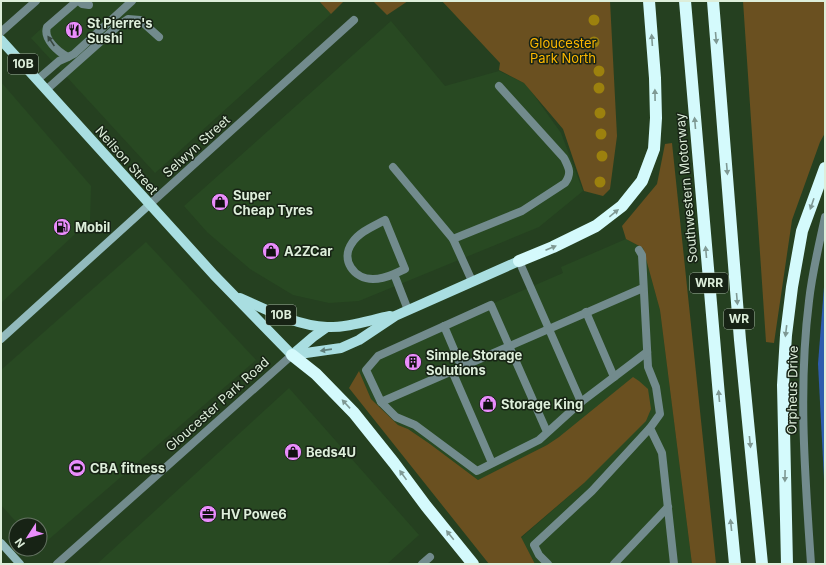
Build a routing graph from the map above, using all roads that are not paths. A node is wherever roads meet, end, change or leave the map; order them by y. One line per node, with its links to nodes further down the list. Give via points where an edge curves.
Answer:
1 (36, 1): 9 (street)
2 (78, 1): 7 (street); 12 (street, one-way to 2, via 48,38 46,30)
3 (132, 1): 12 (street)
4 (649, 1): 22 (highway, one-way to 4, via 596,226 622,206 642,181 654,149 656,118)
5 (685, 1): 55 (highway, Southwestern Motorway / WRR, one-way to 5)
6 (713, 1): 56 (highway, WR, one-way to 56, via 740,340)
7 (89, 5)
8 (354, 20): 18 (street, Selwyn Street)
9 (1, 32)
10 (159, 37): 15 (street, via 140,20 128,19)
11 (1, 40): 13 (main road, Neilson Street / 10B)
12 (68, 57): 13 (street, via 59,61)
13 (37, 80): 15 (main road, Neilson Street / 10B)
14 (499, 86): 20 (street, via 564,158 569,168 569,177 565,183 522,211)
15 (46, 90): 18 (main road, Neilson Street / 10B)
16 (393, 166): 20 (street)
17 (825, 168): 57 (highway, one-way to 57, via 802,231 786,335 783,385)
18 (150, 204): 26 (main road, Neilson Street / 10B); 33 (main road, Selwyn Street)
19 (825, 217): 58 (street, Orpheus Drive, via 809,300 803,370 803,448)
20 (453, 239): 24 (street)
21 (639, 250): 25 (street, via 642,256)
22 (519, 261): 24 (main road); 32 (street)
23 (394, 274): 23 (street, via 372,279 361,277 352,270 348,262 348,252 352,243 365,231 385,220 405,269); 27 (street)
24 (472, 281): 27 (main road)
25 (643, 288): 28 (street); 35 (street)
26 (236, 297): 31 (main road, Neilson Street / 10B, via 300,322); 36 (main road, Neilson Street / 10B)
27 (408, 310): 29 (main road)
28 (586, 312): 32 (street); 39 (street)
29 (395, 316): 31 (main road); 36 (main road, one-way to 36, via 359,340 341,348)
30 (444, 326): 34 (street, via 491,305); 37 (street); 40 (street, via 378,356 366,370)
31 (327, 327): 36 (main road, via 312,336)
32 (549, 328): 34 (street); 41 (street)
33 (1, 339)
34 (508, 346): 37 (street); 43 (street)
35 (647, 352): 39 (street); 42 (street, via 648,367 656,387 660,414)
36 (292, 354): 49 (street, Gloucester Park Road); 51 (highway, one-way to 36, via 354,413 316,374)
37 (461, 366): 38 (street)
38 (452, 371): 40 (street); 44 (street)
39 (614, 377): 41 (street)
40 (381, 402): 44 (street, via 396,418 414,425 477,471)
41 (581, 402): 43 (street)
42 (650, 428): 45 (street, via 662,453); 52 (street, via 592,491 534,545)
43 (546, 432): 44 (street, via 539,440)
44 (492, 463)
45 (668, 507): 53 (street); 54 (street)
46 (2, 545): 48 (main road)
47 (430, 556): 50 (street)
48 (20, 564)
49 (57, 564)
50 (422, 564)
51 (473, 564)
52 (548, 564)
53 (614, 564)
54 (674, 564)
55 (735, 564)
56 (762, 564)
57 (787, 564)
58 (811, 564)

